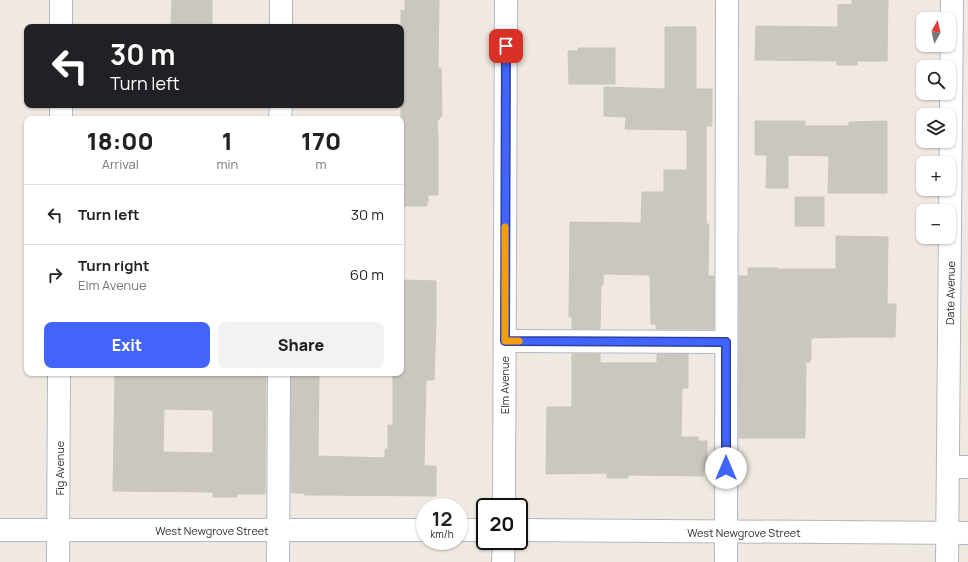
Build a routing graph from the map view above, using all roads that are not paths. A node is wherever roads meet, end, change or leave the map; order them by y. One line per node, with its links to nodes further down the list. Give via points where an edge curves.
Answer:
1 (61, 0): 6 (street)
2 (281, 0): 7 (street)
3 (506, 0): 9 (street, Elm Avenue)
4 (727, 0): 10 (street)
5 (952, 0): 8 (street, Date Avenue)
6 (61, 24)
7 (281, 24)
8 (959, 270): 13 (street, Date Avenue)
9 (505, 341): 10 (street); 14 (street, Elm Avenue)
10 (726, 342): 20 (street)
11 (59, 376): 16 (street, Fig Avenue)
12 (279, 376): 17 (street)
13 (958, 467): 21 (street, Date Avenue)
14 (504, 498)
15 (0, 530): 16 (street, West Newgrove Street)
16 (59, 530): 17 (street, West Newgrove Street); 24 (street, Fig Avenue)
17 (278, 530): 18 (street, West Newgrove Street); 25 (street)
18 (416, 530)
19 (528, 530): 20 (street, West Newgrove Street)
20 (726, 532): 21 (street, West Newgrove Street); 27 (street)
21 (947, 533): 22 (street, West Newgrove Street); 28 (street, Date Avenue)
22 (968, 533)
23 (504, 550): 26 (street)
24 (58, 562)
25 (278, 562)
26 (503, 562)
27 (726, 562)
28 (947, 562)

